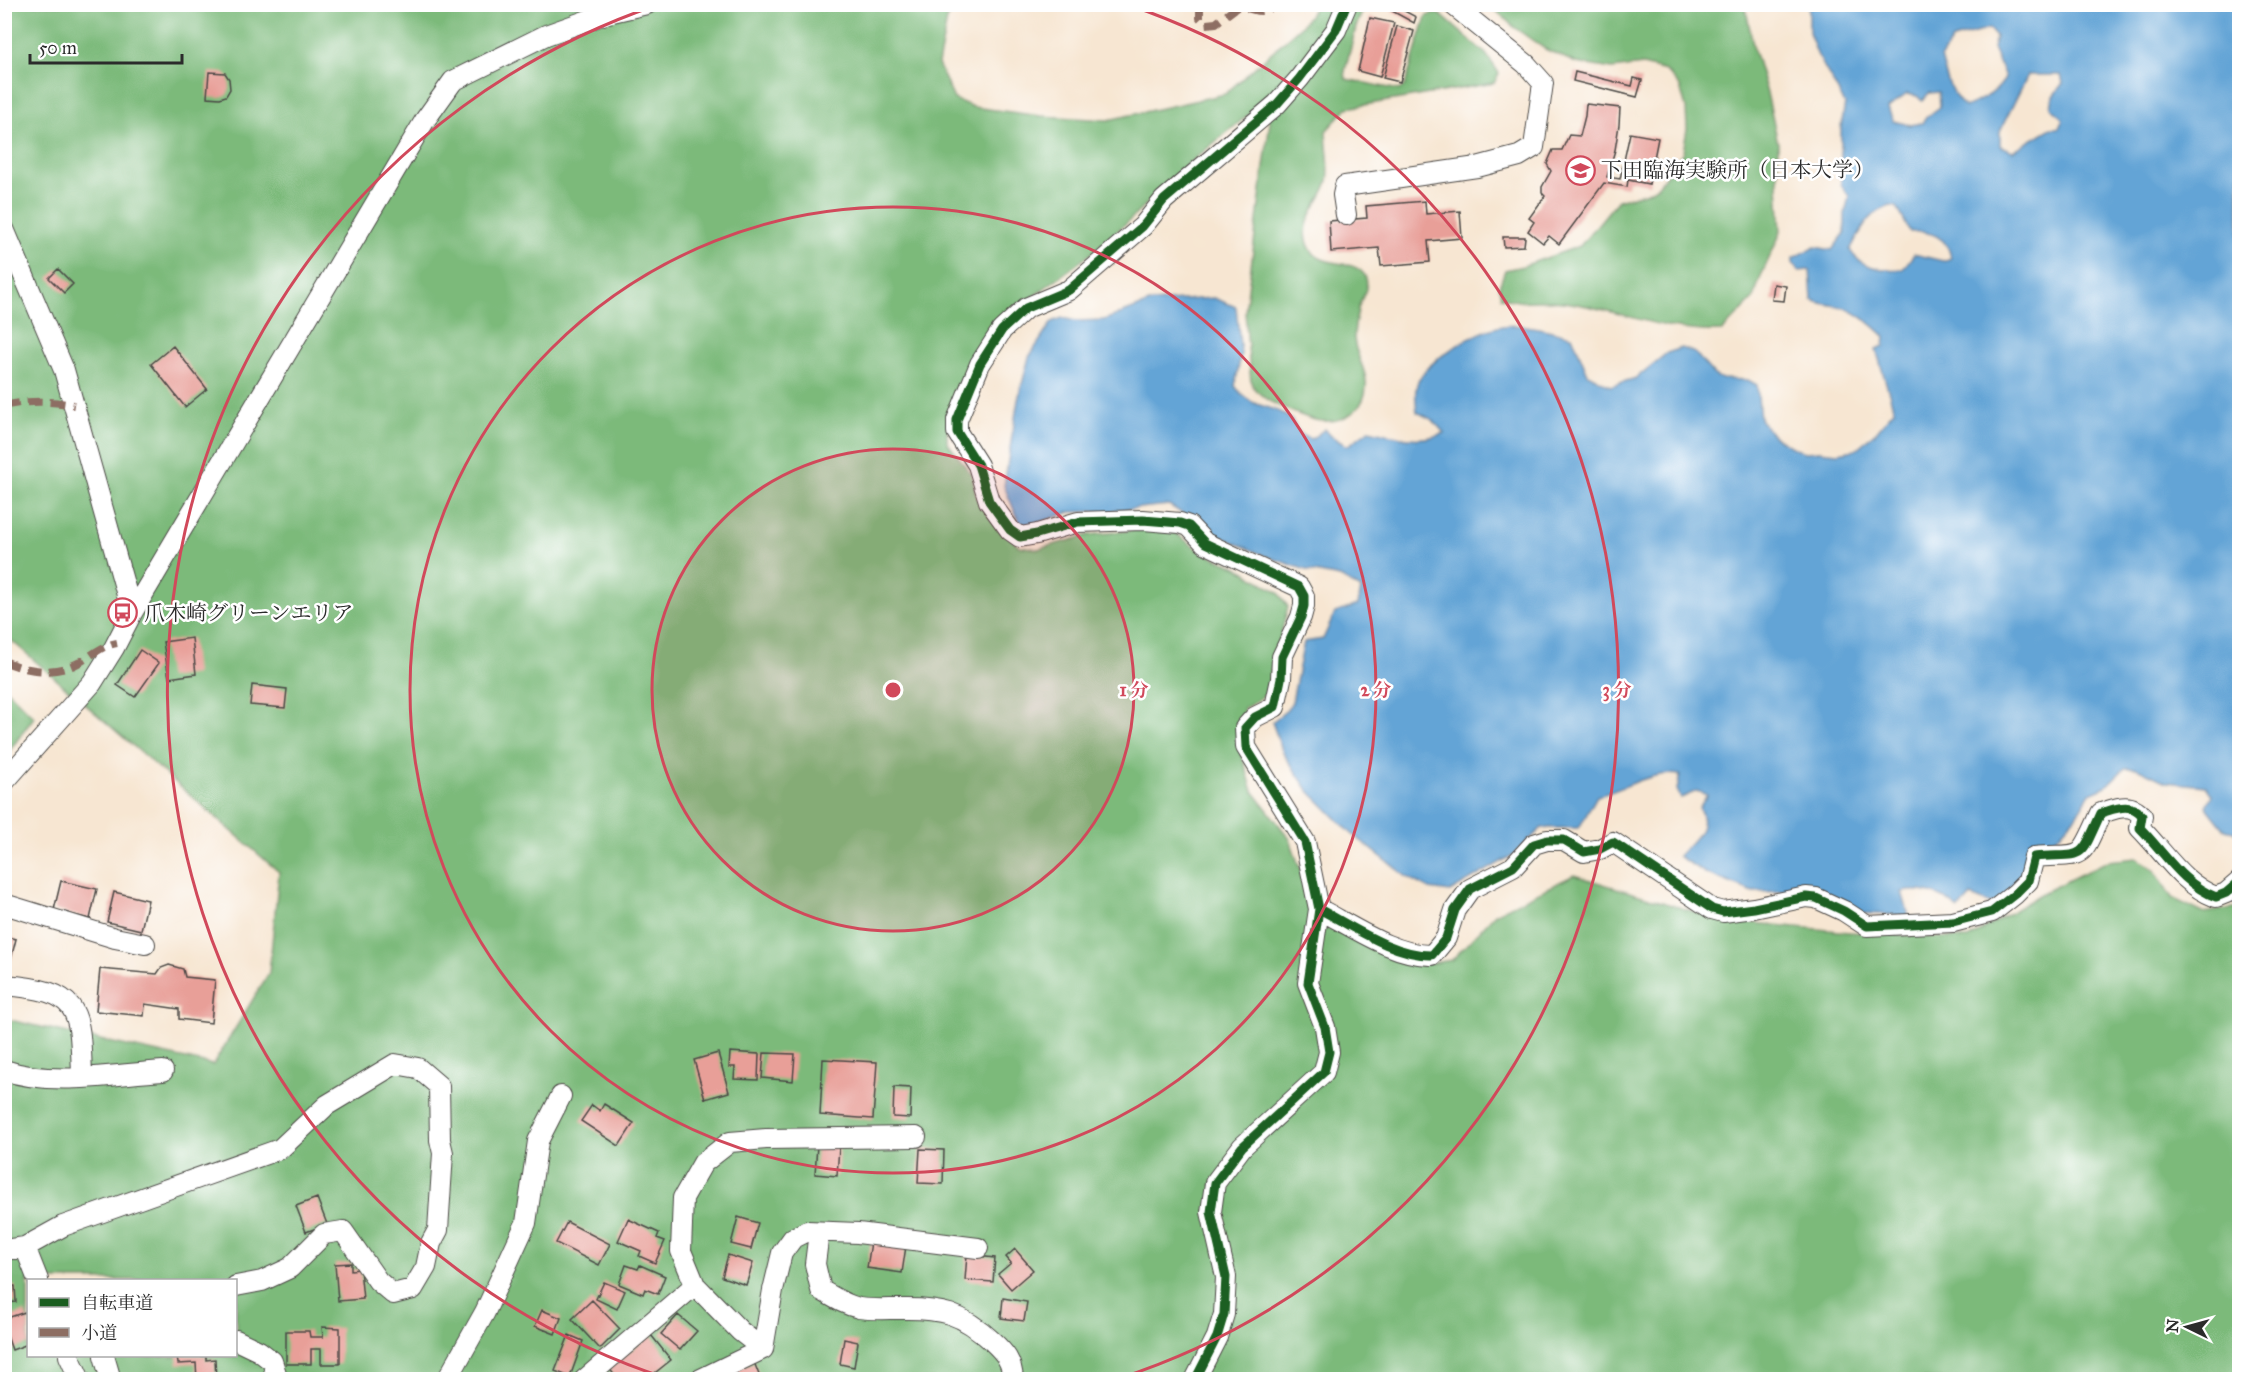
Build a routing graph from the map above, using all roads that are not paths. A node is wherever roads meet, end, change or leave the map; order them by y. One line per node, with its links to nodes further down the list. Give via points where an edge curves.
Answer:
1 (646, 4): 6 (street, via 546,35 453,81 425,120)
2 (1347, 4): 11 (street, via 1336,30 1277,104 1164,200 1143,226 1069,290 1026,308 1002,330 980,364 957,420 957,432 978,465 989,501 1010,530 1020,537 1078,522 1180,523 1189,526 1205,543 1299,587 1304,606 1282,657 1275,706 1255,717 1245,728 1244,738 1258,769 1305,842)
3 (1452, 4): 4 (street, via 1526,64 1543,83 1534,147 1519,156 1477,167 1345,186)
4 (1346, 214)
5 (4, 229): 6 (street, via 64,370)
6 (132, 613): 7 (street, via 92,683)
7 (4, 782)
8 (2240, 865): 9 (street)
9 (2240, 881): 11 (street, via 2216,897 2191,883 2140,828 2142,816 2138,810 2125,806 2101,813 2084,849 2075,856 2034,857 2028,881 1992,912 1953,922 1867,926 1844,911 1806,897 1723,912 1613,842 1584,852 1564,840 1534,844 1513,867 1470,889 1455,910 1446,938 1432,955 1398,949)
10 (4, 904): 12 (street)
11 (1318, 909): 37 (street, via 1308,983 1325,1027 1329,1052 1324,1072 1242,1147 1215,1183 1211,1212 1226,1277 1224,1314)
12 (145, 944)
13 (4, 985): 16 (street, via 57,995 73,1006 81,1029)
14 (4, 1070): 16 (street)
15 (164, 1071): 16 (street)
16 (82, 1077)
17 (561, 1096): 33 (street, via 538,1141 526,1223 486,1312)
18 (916, 1137): 24 (street, via 766,1138 730,1142 703,1163 683,1198 681,1251)
19 (819, 1232): 21 (street); 27 (street, via 807,1231 793,1238 782,1253); 36 (street, via 815,1264 821,1290 859,1308 926,1308 952,1313 998,1346 1012,1364)
20 (25, 1247): 22 (street); 23 (street); 25 (street, via 63,1226 280,1149 327,1106 395,1064 418,1068 439,1086 442,1153 438,1230 426,1267 412,1289 393,1294 378,1281 343,1231 324,1234 290,1268 262,1281)
21 (978, 1248)
22 (4, 1250)
23 (37, 1279)
24 (695, 1285): 27 (street, via 740,1331); 34 (street)
25 (237, 1286)
26 (237, 1341): 32 (street, via 272,1360)
27 (763, 1348): 35 (street)
28 (69, 1357): 30 (street)
29 (104, 1357): 31 (street)
30 (80, 1380)
31 (111, 1380)
32 (278, 1380)
33 (447, 1380)
34 (584, 1380)
35 (699, 1380)
36 (1013, 1380)
37 (1196, 1380)

